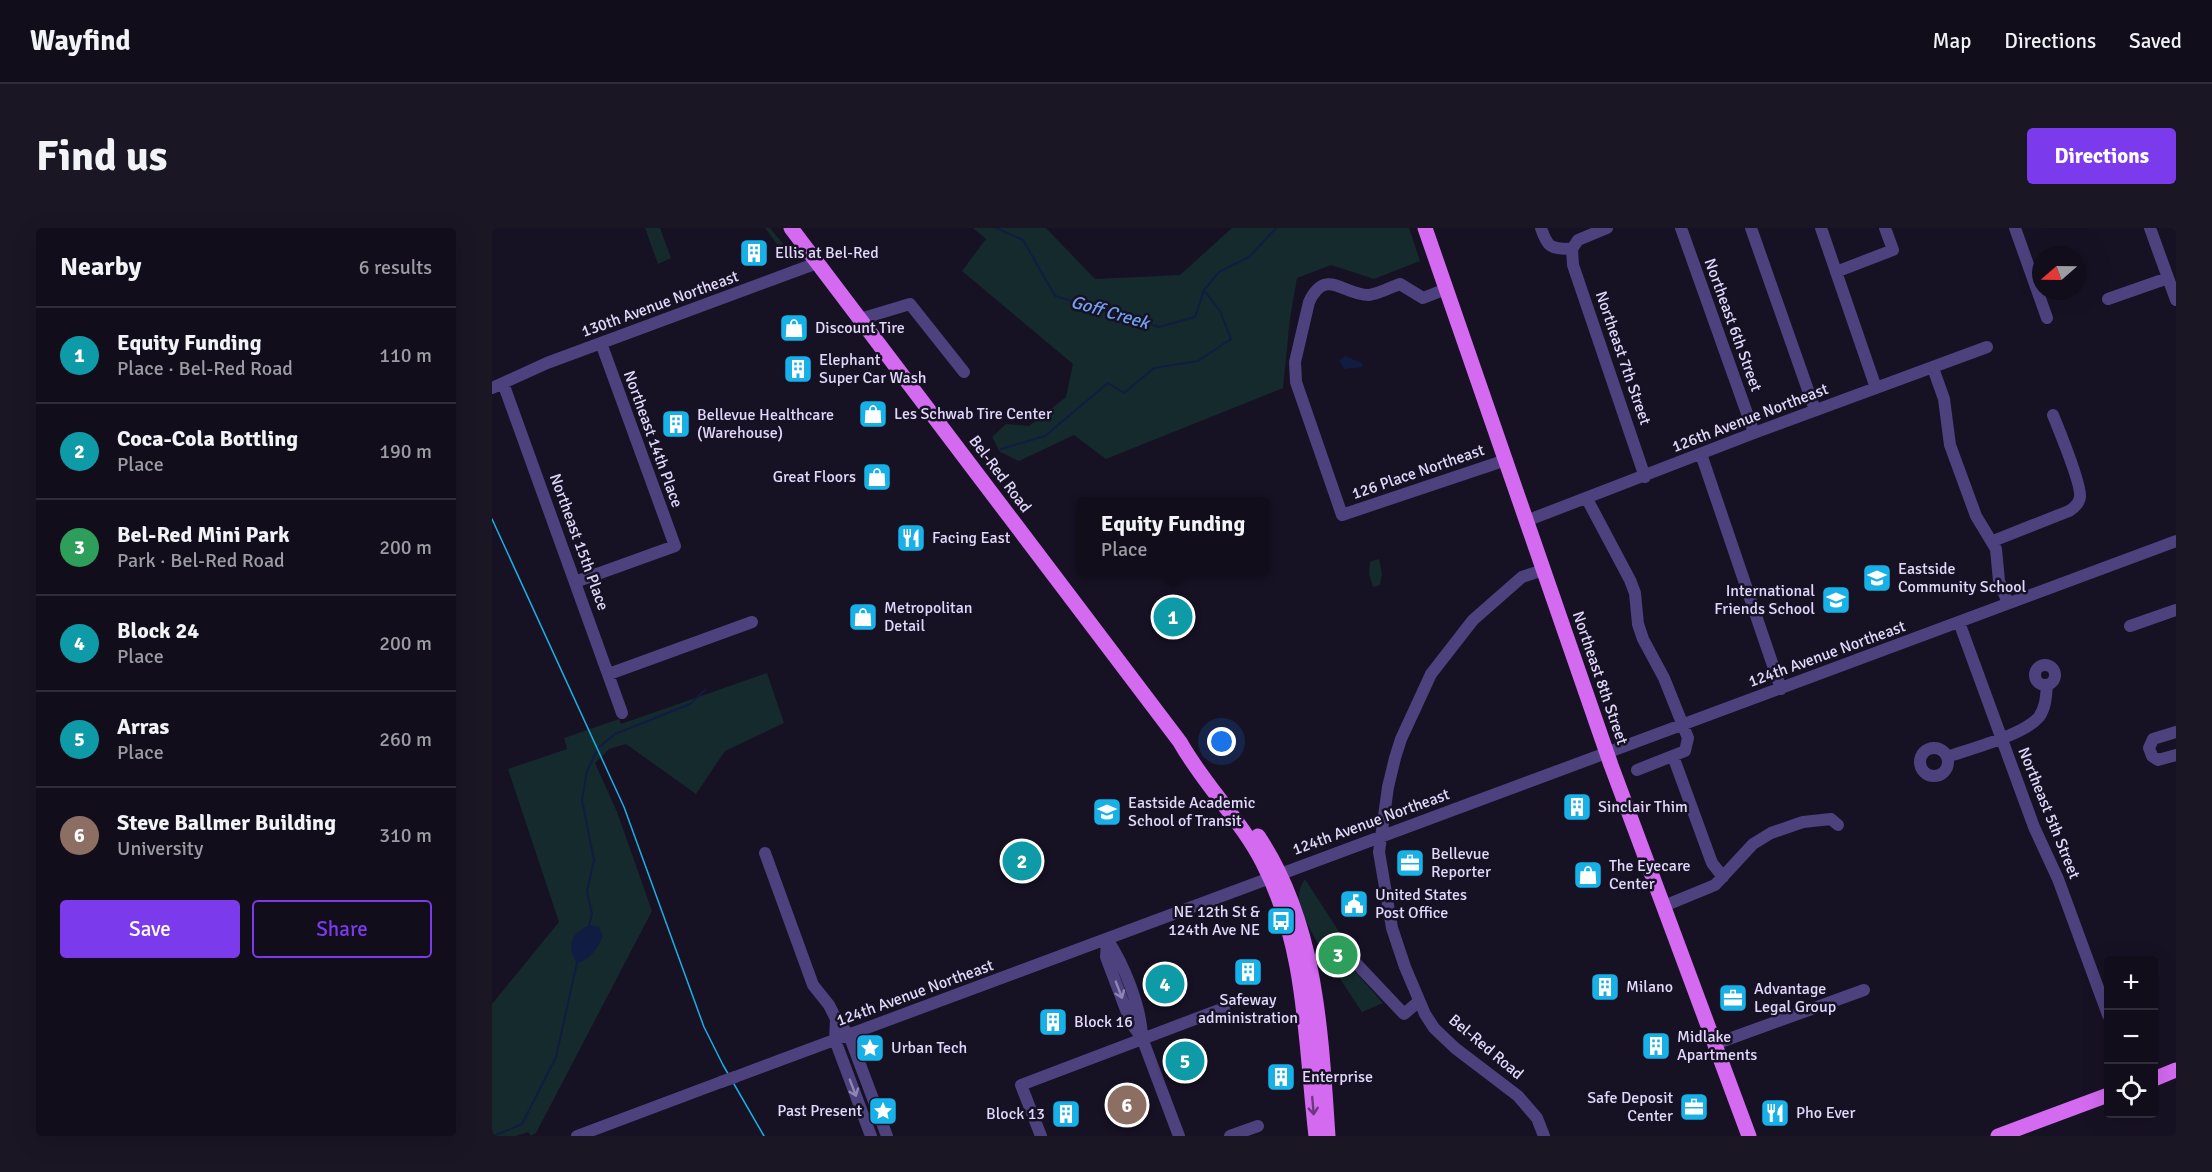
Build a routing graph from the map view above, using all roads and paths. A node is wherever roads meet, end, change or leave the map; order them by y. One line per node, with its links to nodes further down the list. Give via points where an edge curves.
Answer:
1 (791, 228): 12 (main road, Bel-Red Road)
2 (1425, 228): 15 (main road, Northeast 8th Street)
3 (1541, 228): 11 (street, via 1550,246)
4 (1607, 228): 11 (street, via 1578,240)
5 (1681, 228): 28 (street, Northeast 6th Street)
6 (1751, 228): 26 (street)
7 (1821, 228): 13 (street)
8 (1885, 228): 13 (street, via 1893,250)
9 (2015, 228): 18 (street)
10 (2150, 228): 14 (street)
11 (1572, 249): 31 (street, Northeast 7th Street, via 1573,265)
12 (817, 262): 19 (main road, Bel-Red Road); 20 (street, 130th Avenue Northeast)
13 (1836, 272): 25 (street)
14 (2168, 278): 16 (street); 17 (street)
15 (1446, 289): 30 (main road, Northeast 8th Street); 30 (street, 126 Place Northeast, via 1423,298 1400,284 1368,295 1326,284 1309,302 1295,362 1296,382 1341,515)
16 (2108, 299)
17 (2176, 300)
18 (2047, 318)
19 (860, 319): 23 (street, via 910,304); 58 (main road, Bel-Red Road, via 1180,742 1191,763)
20 (601, 343): 24 (street, 130th Avenue Northeast); 37 (street, Northeast 14th Place, via 675,546)
21 (1987, 347): 22 (street, 126th Avenue Northeast)
22 (1933, 368): 25 (street, 126th Avenue Northeast); 34 (street, via 1944,399 1950,445 1976,516)
23 (964, 372)
24 (496, 384): 37 (street, Northeast 15th Place)
25 (1876, 388): 26 (street, 126th Avenue Northeast)
26 (1815, 410): 28 (street, 126th Avenue Northeast)
27 (2053, 415): 34 (street, via 2078,485 2078,503 2069,511)
28 (1754, 433): 29 (street, 126th Avenue Northeast)
29 (1701, 454): 31 (street, 126th Avenue Northeast); 45 (street)
30 (1506, 460): 33 (main road, Northeast 8th Street)
31 (1645, 477): 32 (street, 126th Avenue Northeast)
32 (1587, 499): 33 (street, 126th Avenue Northeast); 47 (street, via 1630,580 1643,639 1664,678)
33 (1526, 521): 36 (main road, Northeast 8th Street)
34 (1993, 541): 38 (street, via 1999,581)
35 (2175, 544): 38 (street, 124th Avenue Northeast)
36 (1543, 570): 50 (main road, Northeast 8th Street); 56 (street, Bel-Red Road, via 1522,577 1473,620 1431,674 1395,758)
37 (575, 582): 43 (street, Northeast 15th Place)
38 (2008, 603): 41 (street, 124th Avenue Northeast)
39 (2176, 610): 42 (street)
40 (752, 622): 43 (street)
41 (1959, 622): 45 (street, 124th Avenue Northeast); 49 (street, Northeast 5th Street)
42 (2130, 626)
43 (609, 674): 46 (street, Northeast 15th Place)
44 (2047, 685): 49 (street, via 2039,716 2023,729)
45 (1781, 689): 47 (street, 124th Avenue Northeast)
46 (622, 713)
47 (1682, 725): 50 (street, 124th Avenue Northeast); 52 (street, via 1687,746)
48 (2176, 732): 51 (street, via 2153,739 2149,748 2158,760)
49 (2001, 738): 53 (street); 66 (street, Northeast 5th Street)
50 (1607, 752): 56 (street, 124th Avenue Northeast); 60 (main road, Northeast 8th Street)
51 (2176, 755)
52 (1673, 756): 54 (street); 59 (street, via 1712,863)
53 (1947, 757)
54 (1637, 770)
55 (1838, 825): 59 (street, via 1831,819 1818,819 1771,832 1753,843)
56 (1382, 838): 58 (street, 124th Avenue Northeast); 64 (street, Bel-Red Road, via 1379,852 1392,928)
57 (765, 853): 67 (street, via 813,985)
58 (1275, 875): 61 (street, 124th Avenue Northeast); 68 (main road, Bel-Red Road, via 1295,928 1300,979)
59 (1723, 877): 60 (street, via 1708,888)
60 (1664, 906): 72 (main road, Northeast 8th Street)
61 (1107, 939): 69 (street, 124th Avenue Northeast); 70 (street, via 1106,957 1131,1023)
62 (1353, 960): 64 (street, via 1404,1014)
63 (1864, 990): 72 (street)
64 (1418, 1002): 86 (street, Bel-Red Road, via 1443,1038 1518,1096 1537,1118)
65 (1224, 1008): 70 (street)
66 (2107, 1010)
67 (836, 1018): 69 (street); 71 (street)
68 (1313, 1032): 84 (main road, one-way to 84); 85 (main road)
69 (849, 1035): 71 (street, 124th Avenue Northeast); 80 (street)
70 (1142, 1038): 81 (street, via 1021,1084); 82 (street)
71 (835, 1040): 78 (street, 124th Avenue Northeast, bridge); 79 (street, one-way to 79)
72 (1715, 1044): 87 (main road, Northeast 8th Street)
73 (2176, 1070): 74 (main road)
74 (2158, 1077)
75 (2104, 1097): 77 (main road)
76 (1258, 1126): 83 (street)
77 (2005, 1135)
78 (577, 1136)
79 (871, 1136)
80 (887, 1136)
81 (1041, 1136)
82 (1179, 1136)
83 (1230, 1136)
84 (1316, 1136)
85 (1328, 1136)
86 (1544, 1136)
87 (1749, 1136)

